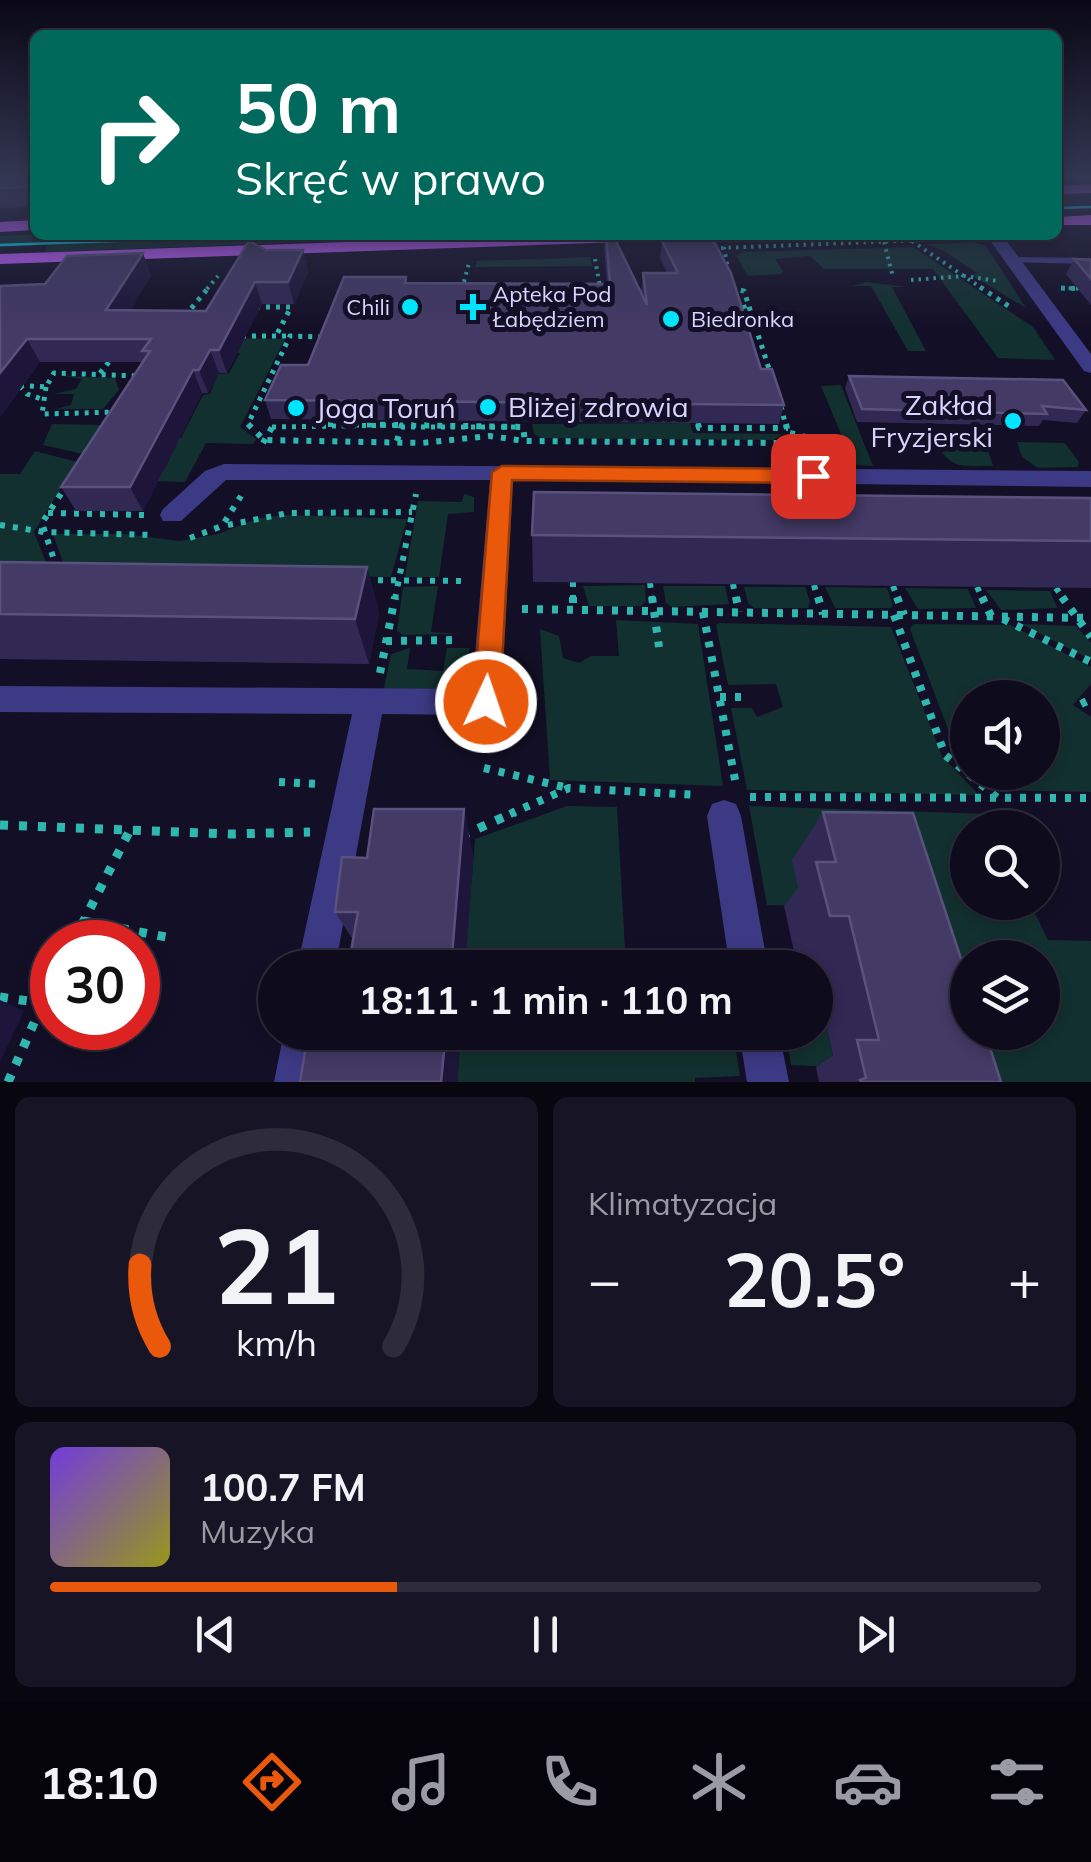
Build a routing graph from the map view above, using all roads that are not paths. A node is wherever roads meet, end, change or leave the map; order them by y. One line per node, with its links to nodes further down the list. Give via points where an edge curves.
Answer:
1 (536, 240): 3 (main road)
2 (997, 240): 4 (street)
3 (0, 259)
4 (1010, 260): 5 (lane); 6 (street)
5 (1091, 261)
6 (1091, 367)
7 (502, 472): 8 (street); 9 (street, via 234,471 213,476); 11 (street, via 486,702)
8 (1091, 478)
9 (172, 516)
10 (0, 699): 11 (street)
11 (369, 702): 13 (street)
12 (731, 807): 14 (street)
13 (320, 950)
14 (747, 950)
15 (301, 1050): 17 (street)
16 (763, 1050): 18 (street)
17 (295, 1082)
18 (768, 1082)

